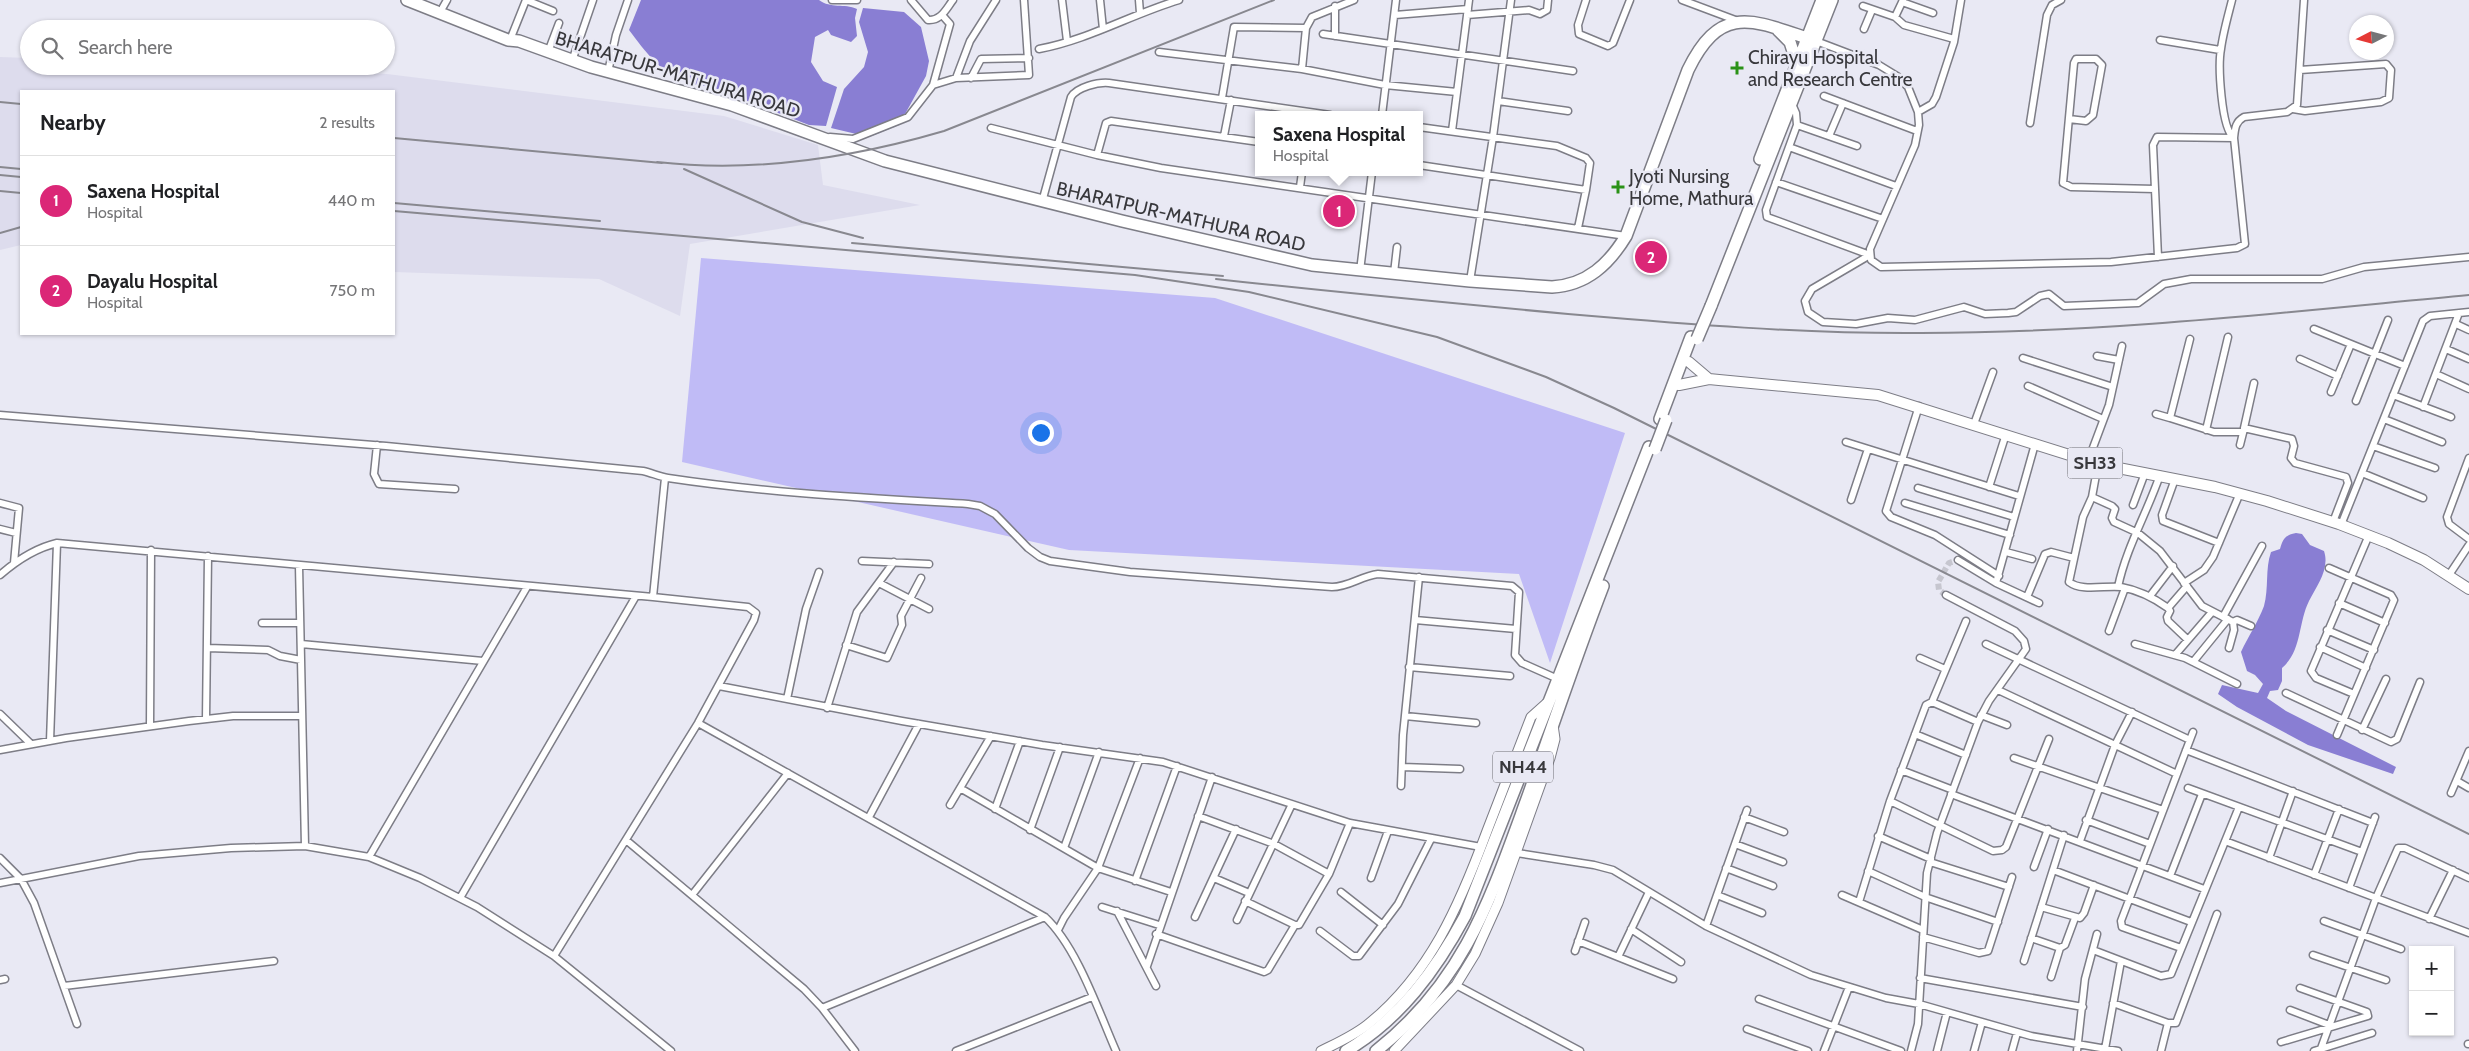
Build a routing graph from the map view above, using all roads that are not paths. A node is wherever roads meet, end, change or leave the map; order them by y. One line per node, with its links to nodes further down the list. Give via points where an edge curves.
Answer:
1 (407, 0): 50 (highway, BHARATPUR-MATHURA ROAD, via 508,40)
2 (424, 0): 30 (highway, BHARATPUR-MATHURA ROAD)
3 (593, 0): 64 (street)
4 (628, 0): 69 (street)
5 (832, 0): 6 (street)
6 (857, 0)
7 (911, 0): 39 (street, via 928,20 936,20)
8 (953, 0): 39 (street)
9 (996, 0): 70 (street, via 974,35)
10 (1024, 0): 61 (street)
11 (1062, 0): 54 (street)
12 (1100, 0): 46 (street)
13 (1139, 0): 37 (street)
14 (1176, 0): 37 (street)
15 (1354, 0): 31 (street)
16 (1396, 0): 40 (street)
17 (1470, 0): 36 (street)
18 (1511, 0): 35 (street)
19 (1548, 0): 35 (street, via 1544,13)
20 (1630, 0): 28 (street, via 1608,46 1579,34 1578,25)
21 (1682, 0): 42 (street)
22 (1822, 0): 52 (highway, NH44)
23 (1832, 0): 52 (highway, NH44)
24 (1961, 0): 51 (street)
25 (2061, 0): 87 (street, via 2052,6 2048,15)
26 (2232, 0): 57 (street)
27 (2304, 0): 67 (street)
28 (1586, 1)
29 (1902, 1): 38 (street); 41 (street)
30 (445, 4): 50 (highway, BHARATPUR-MATHURA ROAD)
31 (1335, 6): 45 (street, via 1312,17); 49 (street)
32 (1863, 6): 33 (street)
33 (1872, 10): 41 (street); 47 (street)
34 (553, 11): 50 (street, via 526,0)
35 (1510, 11): 36 (street); 63 (street)
36 (1468, 12): 40 (street); 60 (street)
37 (1140, 13): 46 (street)
38 (1933, 13)
39 (942, 15): 73 (street, via 950,24)
40 (1396, 15): 55 (street)
41 (1895, 17): 51 (street, via 1904,25)
42 (1738, 21): 44 (highway); 117 (highway, BHARATPUR-MATHURA ROAD, via 1714,32 1694,58)
43 (560, 23): 58 (street)
44 (1773, 26): 52 (highway); 65 (highway, via 1790,42)
45 (1306, 28): 62 (street, via 1234,26); 66 (street)
46 (1103, 29): 54 (street)
47 (1864, 29)
48 (1323, 34): 49 (street)
49 (1334, 36): 55 (street)
50 (515, 38): 58 (highway, BHARATPUR-MATHURA ROAD)
51 (1954, 39): 85 (street, via 1936,97 1932,104)
52 (1812, 40): 65 (highway, NH44); 79 (highway, NH44); 85 (street, via 1880,65 1897,76 1908,87)
53 (2160, 40): 57 (street)
54 (1067, 41): 56 (street)
55 (1392, 44): 60 (street); 72 (street)
56 (1039, 49)
57 (2220, 50): 97 (street, via 2225,123)
58 (548, 52): 64 (highway, BHARATPUR-MATHURA ROAD)
59 (1159, 52): 62 (street)
60 (1462, 53): 63 (street); 74 (street)
61 (1029, 58): 71 (street, via 981,59); 71 (street, via 1028,76)
62 (1229, 60): 66 (street); 76 (street)
63 (1504, 60): 68 (street); 78 (street)
64 (572, 61): 69 (highway, BHARATPUR-MATHURA ROAD)
65 (1798, 64): 125 (highway, NH44)
66 (1302, 69): 72 (street)
67 (2300, 70): 81 (street, via 2299,98); 81 (street, via 2386,64 2391,70 2390,93 2389,98 2381,102 2305,111)
68 (1573, 71)
69 (608, 72): 93 (highway, BHARATPUR-MATHURA ROAD, via 732,105)
70 (956, 78): 71 (street); 73 (street)
71 (972, 78)
72 (1385, 84): 74 (street); 83 (street)
73 (933, 85): 93 (street, via 908,117 853,139)
74 (1457, 92): 91 (street)
75 (1824, 96): 80 (street)
76 (1222, 98): 77 (street); 99 (street, via 1104,82 1096,84 1073,93)
77 (1231, 100): 82 (street); 94 (street)
78 (1498, 101): 84 (street); 96 (street)
79 (1791, 103): 88 (street, via 1796,113); 125 (highway, NH44)
80 (1843, 103): 92 (street); 95 (street)
81 (2294, 109): 97 (street, via 2244,117 2235,127)
82 (1297, 111)
83 (1382, 111)
84 (1568, 111)
85 (1918, 112): 92 (street)
86 (2069, 119): 86 (street, via 2074,63 2076,59 2096,58 2102,65 2093,115 2086,121); 110 (street, via 2063,183 2071,187)
87 (2030, 123)
88 (1796, 125): 95 (street); 101 (street)
89 (1423, 127): 91 (street)
90 (991, 128): 99 (street)
91 (1452, 131): 96 (street)
92 (1917, 131): 108 (street, via 1915,145)
93 (812, 135): 113 (highway, BHARATPUR-MATHURA ROAD, via 885,161)
94 (1224, 136): 98 (street); 102 (street, via 1111,120 1106,123)
95 (1829, 136): 100 (street)
96 (1493, 137): 104 (street); 111 (street, via 1557,146 1586,158 1591,166)
97 (2234, 138): 110 (street, via 2157,137 2153,145); 120 (street, via 2246,244 2237,248)
98 (1255, 141)
99 (1059, 146): 102 (street); 113 (street)
100 (1857, 146)
101 (1789, 147): 107 (street); 108 (street)
102 (1097, 155): 109 (street, via 1162,168)
103 (1423, 166): 104 (street)
104 (1487, 174): 111 (street); 114 (street)
105 (1301, 176): 109 (street)
106 (1371, 176): 112 (street)
107 (1776, 182): 115 (street); 119 (street, via 1766,210 1767,217)
108 (1896, 186): 115 (street)
109 (1300, 187): 112 (street)
110 (2155, 189): 120 (street)
111 (1586, 190): 116 (street)
112 (1368, 198): 114 (street); 122 (street)
113 (1042, 202): 122 (highway, BHARATPUR-MATHURA ROAD, via 1292,262)
114 (1480, 213): 116 (street); 124 (street)
115 (1883, 219): 119 (street)
116 (1578, 228): 117 (street)
117 (1626, 236): 124 (highway, BHARATPUR-MATHURA ROAD, via 1603,266 1575,283 1552,287)
118 (1397, 247): 123 (street)
119 (1870, 255): 120 (street, via 1871,260 1881,267 2111,262); 121 (street, via 1812,289 1805,301 1808,312 1823,322 1856,324 1888,318 1915,320 1964,308 1985,314 2008,313 2049,294 2064,306 2138,302 2164,284 2191,278 2322,280 2364,267)
120 (2158, 257)
121 (2469, 257)
122 (1360, 271): 123 (highway, BHARATPUR-MATHURA ROAD)
123 (1394, 273): 124 (highway, BHARATPUR-MATHURA ROAD)
124 (1470, 281)
125 (1707, 305): 133 (highway, NH44)
126 (2469, 312): 127 (street)
127 (2460, 313): 129 (street); 145 (street, via 2426,318)
128 (2388, 320): 138 (street)
129 (2456, 324): 131 (street); 137 (street)
130 (2314, 329): 135 (street)
131 (2469, 330)
132 (2228, 337): 168 (street)
133 (1694, 338): 144 (highway, NH44); 165 (highway, NH44)
134 (2190, 339): 163 (street)
135 (2351, 344): 138 (street); 148 (street)
136 (2122, 346): 142 (street)
137 (2446, 349): 141 (street); 147 (street)
138 (2375, 354): 145 (street); 157 (street)
139 (2097, 356): 142 (street)
140 (2023, 358): 153 (street)
141 (2469, 359)
142 (2119, 360): 153 (street)
143 (2300, 360): 148 (street)
144 (1689, 362): 149 (main road); 151 (highway, NH44)
145 (2405, 366): 156 (street)
146 (1993, 372): 167 (street)
147 (2436, 374): 154 (street); 159 (street)
148 (2338, 376): 155 (street)
149 (1708, 379): 151 (main road, SH33); 158 (main road, SH33, via 1858,392)
150 (2254, 383): 169 (street)
151 (1679, 385): 165 (highway, NH44)
152 (2028, 386): 164 (street)
153 (2113, 387): 164 (street)
154 (2469, 389)
155 (2330, 392)
156 (2393, 395): 159 (street); 166 (street)
157 (2356, 402)
158 (1919, 406): 167 (main road, SH33); 180 (street)
159 (2423, 406): 162 (street)
160 (2156, 414): 163 (street)
161 (0, 415): 174 (street)
162 (2451, 417)
163 (2170, 418): 168 (street)
164 (2103, 419): 181 (street)
165 (1663, 420): 177 (highway, NH44, bridge)
166 (2384, 420): 172 (street); 176 (street)
167 (1974, 424): 170 (main road, SH33)
168 (2206, 430): 169 (street)
169 (2244, 430): 175 (street); 200 (street, via 2292,439 2291,458 2295,463 2346,477 2348,483)
170 (2006, 434): 173 (main road, SH33); 189 (street)
171 (1846, 442): 178 (street)
172 (2442, 442)
173 (2035, 444): 181 (main road, SH33); 192 (street)
174 (378, 445): 186 (street, via 643,471); 190 (street, via 374,474 379,484)
175 (2240, 445)
176 (2373, 446): 182 (street); 184 (street)
177 (1652, 448): 278 (highway, NH44); 300 (highway, NH44)
178 (1868, 449): 180 (street); 195 (street)
179 (2469, 458): 206 (street, via 2447,517 2449,524)
180 (1901, 460): 189 (street); 228 (street, via 1885,507 1888,514 1935,534)
181 (2093, 463): 183 (main road, SH33); 193 (street)
182 (2435, 468)
183 (2145, 473): 185 (main road, SH33); 198 (street)
184 (2362, 473): 194 (street); 200 (street)
185 (2160, 475): 187 (main road, SH33); 203 (street)
186 (665, 478): 229 (street, via 808,494 980,506 995,514 1028,548 1045,560 1130,572 1332,587 1378,574); 241 (street)
187 (2175, 478): 191 (main road, SH33); 207 (street, via 2162,515 2163,521)
188 (1918, 488): 199 (street)
189 (1989, 488): 192 (street)
190 (454, 489)
191 (2240, 494): 200 (main road, SH33); 207 (street)
192 (2019, 496): 199 (street)
193 (2092, 498): 203 (street, via 2115,509 2112,521); 214 (street, via 2083,517)
194 (2423, 498)
195 (1851, 500)
196 (1906, 503): 204 (street)
197 (0, 504): 202 (street, via 20,508)
198 (2133, 505)
199 (2014, 517): 204 (street)
200 (2337, 523): 205 (main road, SH33)
201 (0, 529): 202 (street)
202 (16, 533): 219 (street)
203 (2138, 533): 222 (street); 236 (street, via 2123,563)
204 (2010, 535): 212 (street)
205 (2369, 535): 227 (main road, SH33); 230 (street)
206 (2469, 539)
207 (2219, 543): 234 (street, via 2204,570)
208 (57, 544): 211 (street); 219 (street, via 46,546); 310 (street)
209 (2469, 545): 227 (street)
210 (2262, 546): 249 (street)
211 (151, 550): 213 (street); 302 (street)
212 (2006, 552): 215 (street); 228 (street)
213 (208, 556): 221 (street); 265 (street)
214 (2074, 558): 236 (street, via 2069,579 2072,584); 242 (street, via 2051,552 2045,554)
215 (2032, 559)
216 (862, 560): 218 (street)
217 (1958, 560): 233 (street)
218 (894, 562): 220 (street); 232 (street)
219 (14, 563): 224 (street)
220 (929, 564)
221 (299, 566): 235 (street); 253 (street)
222 (2173, 566): 234 (street); 240 (street)
223 (2329, 568): 230 (street)
224 (3, 569): 226 (street)
225 (818, 572): 286 (street, via 804,617)
226 (0, 575)
227 (2449, 575): 237 (main road, SH33)
228 (1999, 576): 233 (street)
229 (1419, 577): 250 (street); 256 (street, via 1517,588)
230 (2351, 577): 245 (street); 254 (street, via 2394,597)
231 (921, 578): 243 (street)
232 (880, 583): 243 (street); 263 (street, via 861,604)
233 (1996, 583): 242 (street)
234 (2186, 584): 246 (street); 248 (street, via 2202,606)
235 (527, 587): 239 (street); 272 (street)
236 (2121, 587): 240 (street); 258 (street)
237 (2469, 589)
238 (1946, 595): 271 (street, via 2015,631 2026,645)
239 (636, 596): 241 (street); 411 (street)
240 (2150, 596): 246 (street)
241 (653, 597): 282 (street, via 748,607 756,613)
242 (2027, 597): 244 (street)
243 (910, 600): 247 (street); 263 (street, via 887,658)
244 (2039, 603)
245 (2339, 603): 254 (street); 257 (street)
246 (2168, 608): 259 (street, via 2168,621)
247 (929, 609)
248 (2212, 612): 249 (street); 259 (street)
249 (2228, 619): 255 (street); 266 (street, via 2234,630); 273 (street)
250 (1414, 620): 256 (street); 274 (street)
251 (1966, 621): 276 (street)
252 (262, 623): 253 (street)
253 (300, 623): 260 (street)
254 (2385, 623): 267 (street)
255 (2252, 626)
256 (1516, 629): 278 (street, via 1514,648 1518,659)
257 (2328, 630): 264 (street); 267 (street)
258 (2109, 631)
259 (2188, 640): 268 (street)
260 (301, 644): 270 (street); 272 (street)
261 (1986, 644): 271 (street)
262 (2135, 644): 268 (street)
263 (846, 645): 289 (street)
264 (2320, 647): 275 (street); 285 (street, via 2311,666 2312,675)
265 (207, 648): 270 (street, via 268,650); 295 (street)
266 (2229, 648)
267 (2374, 650): 275 (street)
268 (2174, 655): 273 (street)
269 (1920, 658): 276 (street)
270 (301, 660): 292 (street)
271 (2018, 660): 283 (street); 290 (street)
272 (483, 661): 376 (street)
273 (2193, 662): 281 (street)
274 (1409, 667): 277 (street); 293 (street)
275 (2366, 668): 285 (street)
276 (1945, 669): 288 (street)
277 (1510, 676)
278 (1558, 679): 287 (highway, NH44)
279 (2386, 679): 303 (street)
280 (2420, 682): 303 (street, via 2395,741 2388,742)
281 (2237, 684)
282 (719, 686): 286 (street); 297 (street)
283 (1998, 690): 294 (street); 313 (street)
284 (2286, 693): 296 (street)
285 (2354, 694): 296 (street)
286 (787, 699): 289 (street)
287 (1550, 700): 372 (street, via 1531,717); 492 (highway, NH44, via 1492,851 1451,942 1418,990 1377,1029)
288 (1932, 702): 294 (street); 305 (street, via 1926,705)
289 (827, 708): 299 (street)
290 (2132, 712): 309 (street); 313 (street)
291 (0, 714): 312 (street)
292 (302, 716): 295 (street); 371 (street)
293 (1405, 716): 298 (street); 324 (street)
294 (1980, 718): 301 (street); 319 (street)
295 (206, 719): 302 (street)
296 (2343, 721): 303 (street); 306 (street)
297 (698, 723): 327 (street); 365 (street)
298 (1476, 723)
299 (919, 724): 307 (street); 349 (street)
300 (1553, 725): 375 (street, via 1553,749); 493 (highway, NH44, via 1474,934 1427,1004)
301 (2007, 725)
302 (150, 726): 310 (street)
303 (2362, 730)
304 (2193, 732): 309 (street)
305 (1915, 734): 319 (street); 326 (street)
306 (2337, 735)
307 (991, 736): 311 (street); 332 (street)
308 (2049, 739): 323 (street)
309 (2190, 740): 316 (street)
310 (50, 741): 312 (street)
311 (1020, 742): 314 (street); 344 (street)
312 (31, 744): 315 (street)
313 (2115, 745): 328 (street); 333 (street)
314 (1060, 747): 317 (street); 358 (street)
315 (0, 750)
316 (2186, 750): 328 (street); 336 (street)
317 (1099, 752): 320 (street); 373 (street)
318 (2469, 752): 330 (street)
319 (1966, 755): 337 (street)
320 (1140, 758): 322 (street); 383 (street)
321 (2014, 758): 323 (street)
322 (1177, 766): 329 (street); 396 (street)
323 (2038, 766): 333 (street); 351 (street)
324 (1402, 767): 325 (street); 331 (street)
325 (1460, 769)
326 (1901, 770): 337 (street); 340 (street)
327 (788, 773): 349 (street); 409 (street)
328 (2177, 774): 347 (street)
329 (1212, 777): 341 (street); 348 (street)
330 (2456, 781): 335 (street); 338 (street)
331 (1402, 786)
332 (960, 788): 342 (street); 344 (street)
333 (2099, 788): 347 (street); 352 (street)
334 (2188, 788): 339 (street)
335 (2469, 788)
336 (2293, 791): 345 (street); 354 (street)
337 (1952, 792): 351 (street); 355 (street)
338 (2451, 793)
339 (2202, 794): 343 (street); 390 (street)
340 (1890, 801): 355 (street); 362 (street)
341 (1292, 804): 353 (street); 368 (street)
342 (950, 805)
343 (2238, 807): 354 (street); 367 (street)
344 (996, 808): 358 (street)
345 (2339, 809): 364 (street); 374 (street, via 2374,820)
346 (1747, 810): 350 (street)
347 (2163, 810): 370 (street)
348 (1198, 816): 356 (street); 403 (street)
349 (869, 817): 421 (street)
350 (1744, 817): 360 (street); 369 (street)
351 (2017, 818): 355 (street, via 2006,847 1998,852); 357 (street)
352 (2086, 820): 366 (street); 370 (street)
353 (1350, 823): 359 (street); 388 (street)
354 (2282, 823): 364 (street); 378 (street)
355 (1940, 825): 379 (street)
356 (1236, 829): 368 (street); 392 (street)
357 (2048, 829): 361 (street); 382 (street)
358 (1030, 830): 373 (street)
359 (1388, 831): 363 (street); 393 (street)
360 (1784, 832)
361 (2064, 835): 366 (street); 385 (street)
362 (1878, 836): 379 (street); 387 (street)
363 (1431, 839): 372 (street); 432 (street, via 1398,904)
364 (2328, 839): 374 (street); 389 (street)
365 (626, 840): 409 (street); 450 (street)
366 (2080, 841): 381 (street)
367 (2225, 841): 378 (street); 402 (street)
368 (1274, 844): 388 (street); 406 (street)
369 (1735, 844): 380 (street); 384 (street)
370 (2150, 844): 381 (street)
371 (305, 846): 376 (street); 395 (street, via 156,854)
372 (1481, 847): 491 (street, via 1454,913 1420,971 1370,1022)
373 (1064, 848): 383 (street)
374 (2362, 852): 401 (street)
375 (1517, 853): 405 (street, via 1604,867); 462 (street, via 1488,928)
376 (369, 857): 411 (street)
377 (0, 858): 395 (street)
378 (2269, 858): 389 (street)
379 (1930, 860): 400 (street); 410 (street)
380 (1783, 862)
381 (2142, 865): 390 (street); 413 (street)
382 (2034, 867)
383 (1098, 868): 396 (street); 435 (street)
384 (1726, 868): 399 (street); 407 (street)
385 (2053, 870): 398 (street); 417 (street)
386 (2453, 870): 394 (street); 412 (street, via 2405,848 2398,848); 424 (street)
387 (1868, 871): 410 (street); 415 (street)
388 (1329, 874): 431 (street, via 1301,922)
389 (2314, 875): 401 (street)
390 (2170, 876): 402 (street)
391 (2012, 877): 400 (street)
392 (1214, 878): 406 (street); 422 (street)
393 (1371, 878)
394 (2469, 878)
395 (22, 879): 397 (street); 463 (street, via 40,916)
396 (1135, 881): 403 (street)
397 (0, 883)
398 (2094, 885): 413 (street); 423 (street, via 2082,917)
399 (1773, 886)
400 (2009, 887): 428 (street)
401 (2349, 888): 412 (street)
402 (2204, 889): 429 (street)
403 (1170, 892): 430 (street)
404 (1341, 892): 432 (street)
405 (1648, 892): 433 (street); 434 (street)
406 (1248, 893): 414 (street)
407 (1717, 895): 419 (street); 433 (street)
408 (1842, 895): 415 (street)
409 (692, 896): 473 (street, via 797,982)
410 (1925, 897): 428 (street); 437 (street)
411 (460, 898): 450 (street)
412 (2376, 898): 424 (street); 441 (street)
413 (2129, 899): 429 (street); 445 (street, via 2121,920 2122,927)
414 (1245, 901): 425 (street); 431 (street)
415 (1859, 902): 437 (street)
416 (1102, 906): 418 (street)
417 (2041, 906): 423 (street); 442 (street)
418 (1117, 911): 430 (street); 456 (street)
419 (1762, 913)
420 (2216, 914): 477 (street, via 2178,1021)
421 (1045, 917): 435 (street); 473 (street)
422 (1195, 917)
423 (2075, 918): 444 (street, via 2065,945)
424 (2429, 919): 438 (street)
425 (1237, 920)
426 (2324, 921): 441 (street)
427 (1585, 922): 443 (street)
428 (1998, 922): 437 (street, via 1990,947 1984,954)
429 (2192, 922): 445 (street)
430 (1159, 925): 439 (street)
431 (1294, 925): 439 (street, via 1264,972)
432 (1383, 925): 436 (street, via 1358,957)
433 (1706, 926): 465 (street, via 1811,975)
434 (1631, 929): 451 (street); 455 (street)
435 (1058, 930): 467 (street)
436 (1320, 931)
437 (1923, 933): 459 (street)
438 (2469, 933)
439 (1156, 934): 456 (street)
440 (2097, 934): 448 (street)
441 (2362, 935): 446 (street); 457 (street)
442 (2031, 938): 444 (street); 453 (street)
443 (1578, 941): 447 (street); 451 (street)
444 (2060, 948): 458 (street)
445 (2181, 948): 454 (street, via 2171,974 2164,976)
446 (2401, 949)
447 (1574, 950)
448 (2093, 950): 454 (street); 472 (street, via 2085,979)
449 (2313, 955): 457 (street)
450 (554, 956): 487 (street)
451 (1618, 957): 460 (street)
452 (274, 961): 463 (street)
453 (2024, 961)
454 (2121, 961): 470 (street)
455 (1681, 962)
456 (1147, 966): 464 (street)
457 (2350, 968): 461 (street); 469 (street)
458 (2051, 977)
459 (1920, 978): 471 (street); 472 (street)
460 (1672, 979)
461 (2386, 980)
462 (1456, 985): 494 (street); 495 (street)
463 (64, 986): 478 (street)
464 (1156, 986)
465 (1849, 987): 471 (street); 479 (street)
466 (2300, 988): 469 (street)
467 (1092, 997): 489 (street); 490 (street)
468 (1759, 999): 479 (street)
469 (2338, 1002): 480 (street); 480 (street, via 2367,1012 2368,1016)
470 (2114, 1003): 477 (street); 486 (street)
471 (1919, 1004): 475 (street); 499 (street)
472 (2083, 1007): 485 (street)
473 (822, 1008): 488 (street)
474 (2290, 1010): 480 (street)
475 (1948, 1012): 476 (street); 500 (street)
476 (1982, 1022): 482 (street); 501 (street)
477 (2168, 1023): 504 (street)
478 (76, 1024)
479 (1834, 1026): 497 (street); 498 (street)
480 (2328, 1027): 484 (street); 505 (street)
481 (1747, 1029): 496 (street)
482 (2017, 1033): 485 (street); 502 (street)
483 (2372, 1033): 505 (street)
484 (2281, 1042)
485 (2078, 1048): 486 (street)
486 (2105, 1049): 503 (street)
487 (672, 1051)
488 (855, 1051)
489 (956, 1051)
490 (1116, 1051)
491 (1321, 1051)
492 (1346, 1051)
493 (1376, 1051)
494 (1394, 1051)
495 (1580, 1051)
496 (1808, 1051)
497 (1824, 1051)
498 (1901, 1051)
499 (1911, 1051)
500 (1937, 1051)
501 (1974, 1051)
502 (2012, 1051)
503 (2118, 1051)
504 (2162, 1051)
505 (2320, 1051)

